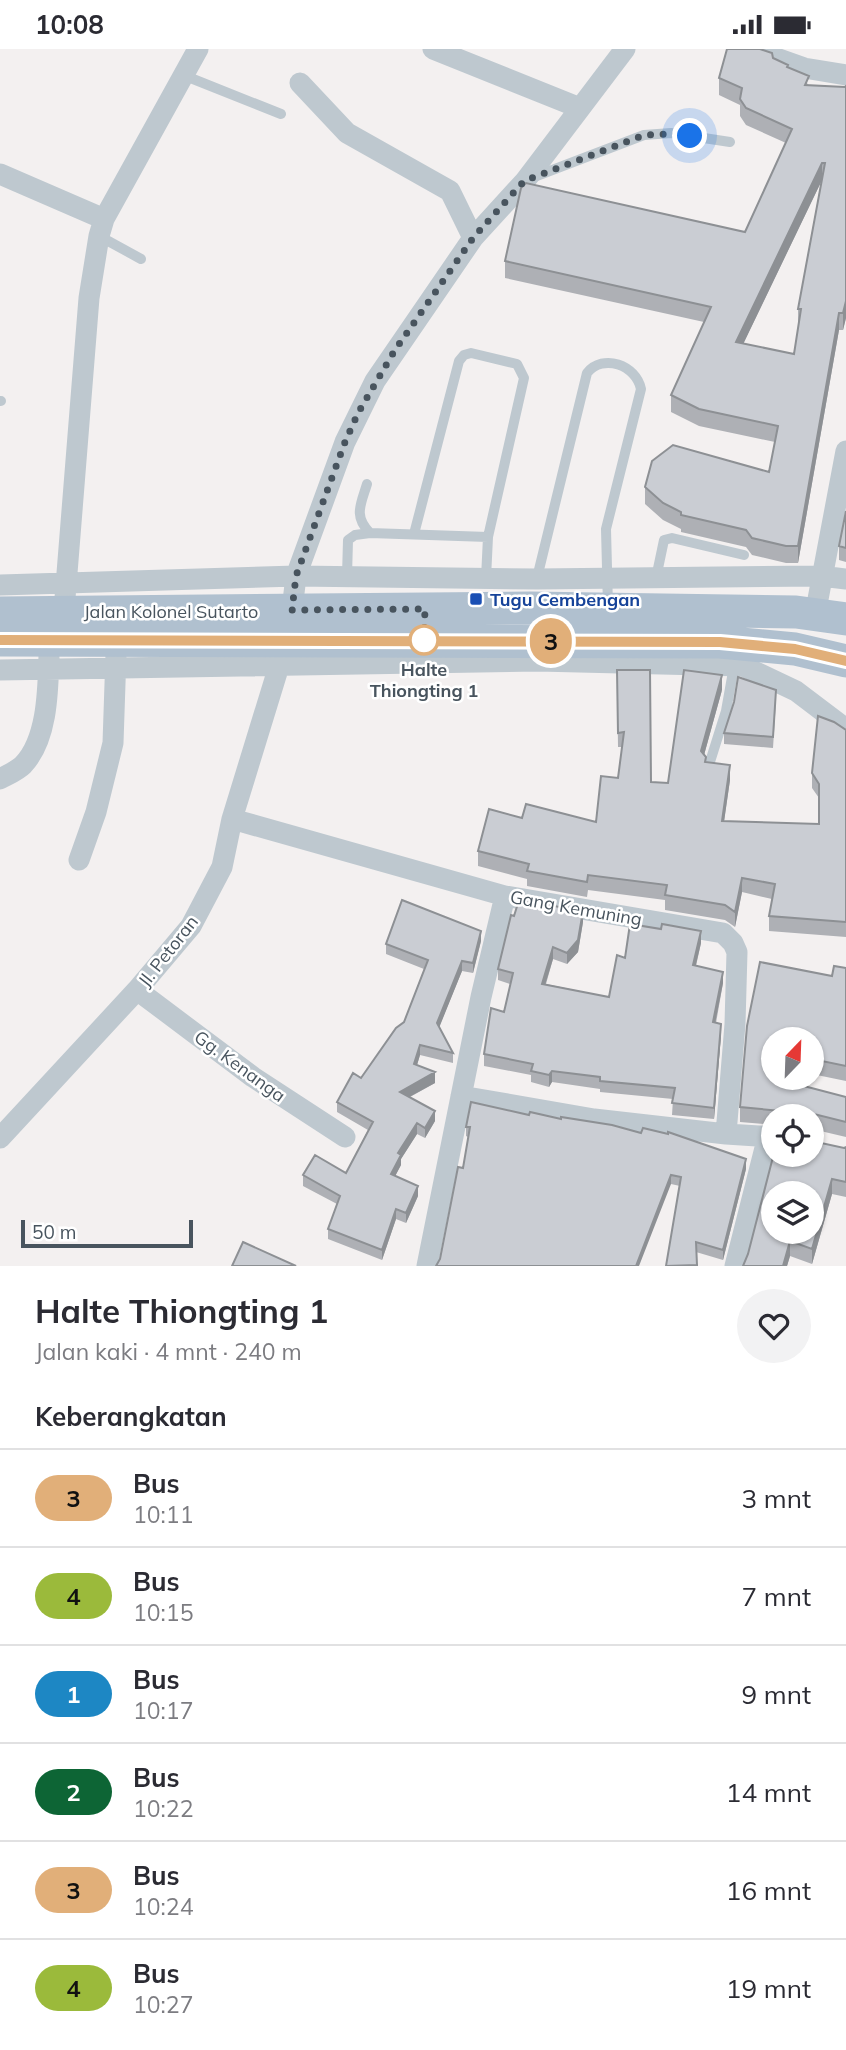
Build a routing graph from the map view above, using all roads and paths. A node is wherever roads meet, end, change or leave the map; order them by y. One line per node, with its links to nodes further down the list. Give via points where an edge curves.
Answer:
1 (198, 49): 5 (street)
2 (433, 49): 8 (street)
3 (625, 49): 8 (street, Jl. Petoran)
4 (751, 49): 6 (street, via 804,68)
5 (183, 75): 9 (lane); 13 (street)
6 (846, 75)
7 (300, 83): 14 (street, via 347,133 450,191)
8 (580, 109): 12 (street, Jl. Petoran)
9 (281, 114)
10 (730, 142): 12 (lane, via 644,135)
11 (0, 174): 13 (street)
12 (524, 181): 14 (street, Jl. Petoran)
13 (102, 227): 15 (lane); 33 (street, via 89,298)
14 (473, 238): 22 (street, Jl. Petoran, via 375,381 345,442)
15 (141, 259)
16 (846, 451): 24 (street)
17 (367, 484): 18 (lane, via 359,512)
18 (370, 533): 19 (lane); 23 (lane, via 348,540)
19 (414, 534): 20 (lane); 20 (lane, via 459,361 471,352 517,364 524,377)
20 (488, 537): 25 (lane)
21 (744, 555): 26 (lane, via 664,540)
22 (296, 576): 23 (street); 33 (street); 34 (street, Jl. Petoran)
23 (347, 576): 25 (street)
24 (821, 576): 26 (street); 27 (street); 32 (street)
25 (486, 578): 29 (street)
26 (656, 578): 30 (street)
27 (846, 579)
28 (0, 585): 33 (street)
29 (534, 594): 30 (main road, Jalan Kolonel Sutarto); 30 (lane, via 587,373 593,366 611,363 631,370 641,389 606,529); 34 (main road, Jalan Kolonel Sutarto)
30 (607, 594): 32 (main road, Jalan Kolonel Sutarto)
31 (0, 613): 33 (main road, Jalan Kolonel Sutarto)
32 (830, 617)
33 (57, 626): 34 (main road, Jalan Kolonel Sutarto); 35 (main road, Jalan Kolonel Sutarto); 37 (main road, Jalan Kolonel Sutarto); 40 (street); 43 (street, via 35,747 21,767)
34 (284, 639): 36 (main road, Jalan Kolonel Sutarto); 37 (main road, Jalan Kolonel Sutarto); 44 (street, Jl. Petoran)
35 (0, 640)
36 (631, 652): 38 (main road, Jalan Kolonel Sutarto, via 720,642 795,649); 39 (street)
37 (116, 653): 45 (street, via 113,743)
38 (846, 661)
39 (734, 666): 41 (street, via 744,666 796,691); 42 (lane)
40 (0, 670)
41 (846, 729)
42 (709, 765)
43 (0, 779)
44 (232, 819): 46 (street, Gang Kemuning); 47 (street, Jl. Petoran, via 222,867 191,926)
45 (79, 860)
46 (505, 896): 48 (street); 49 (street, Gang Kemuning, via 717,931 727,937 737,952)
47 (137, 990): 51 (street, Gg. Kenanga, via 253,1077); 52 (street, Jl. Petoran)
48 (461, 1096): 49 (street, via 594,1119); 54 (street)
49 (726, 1134): 50 (street)
50 (761, 1136)
51 (345, 1137)
52 (0, 1138)
53 (762, 1167): 55 (street)
54 (427, 1266)
55 (735, 1266)

